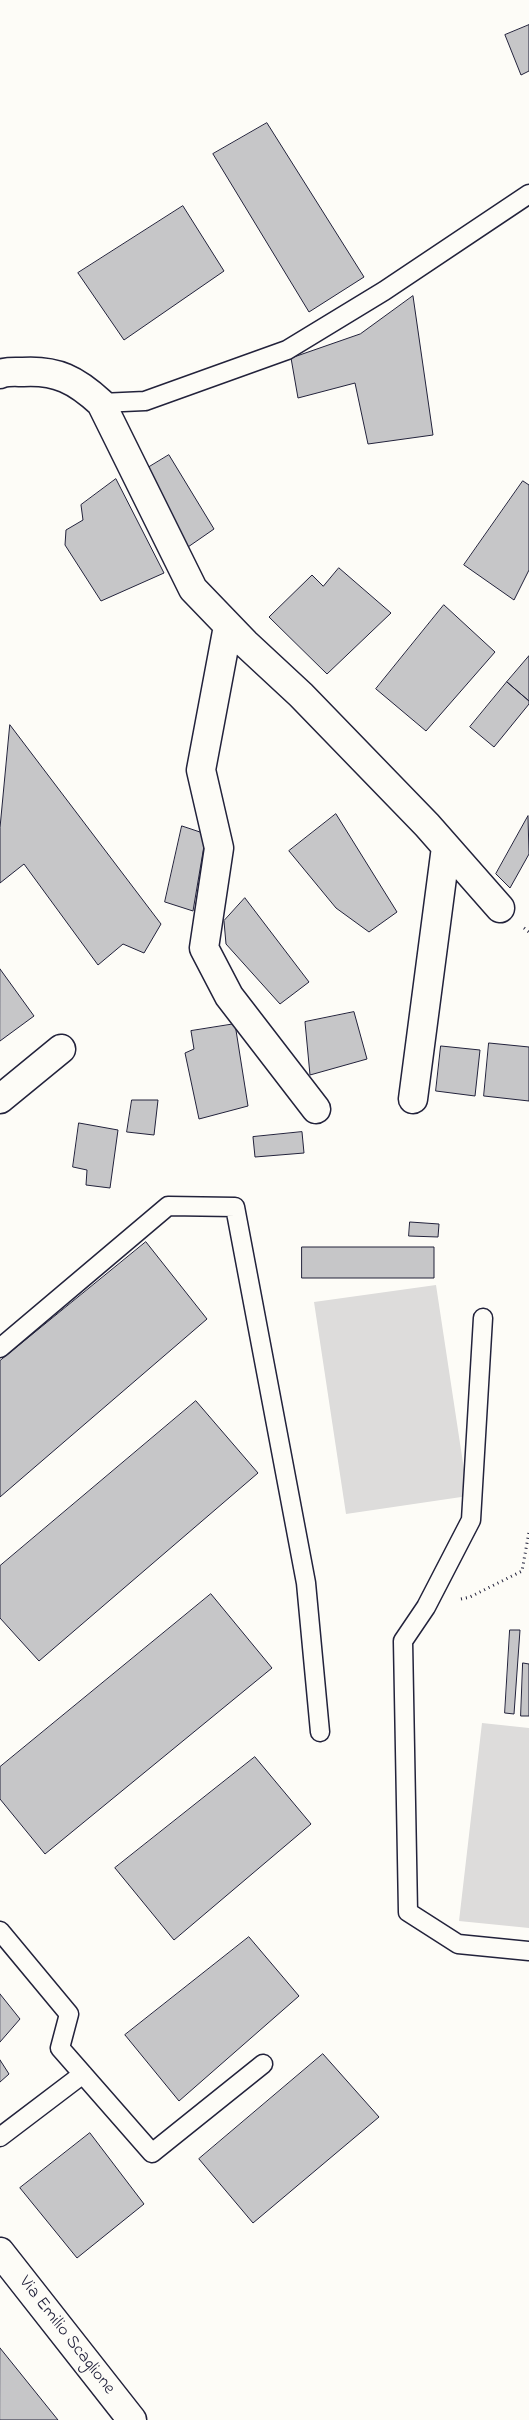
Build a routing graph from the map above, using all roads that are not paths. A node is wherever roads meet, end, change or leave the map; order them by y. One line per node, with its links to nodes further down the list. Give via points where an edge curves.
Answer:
1 (529, 194): 3 (lane, via 384,292 287,350 145,401)
2 (0, 374): 3 (street, via 44,371 77,383)
3 (101, 403): 4 (street, via 193,589)
4 (228, 626): 5 (street, via 301,695); 10 (street, via 201,770 220,848 204,948 229,996)
5 (446, 847): 6 (street); 9 (street)
6 (500, 908)
7 (62, 1049): 8 (street)
8 (0, 1099)
9 (413, 1099)
10 (316, 1109)
11 (483, 1318): 15 (lane, via 471,1520 426,1608 403,1641 408,1912 458,1944)
12 (0, 1348): 13 (lane, via 168,1206 235,1207 306,1583)
13 (320, 1732)
14 (0, 1931): 17 (lane, via 69,2014 60,2048)
15 (529, 1951)
16 (263, 2064): 17 (lane, via 152,2153)
17 (83, 2074): 18 (lane)
18 (0, 2137)
19 (0, 2252): 20 (street, Via Emilio Scaglione)
20 (132, 2420)

